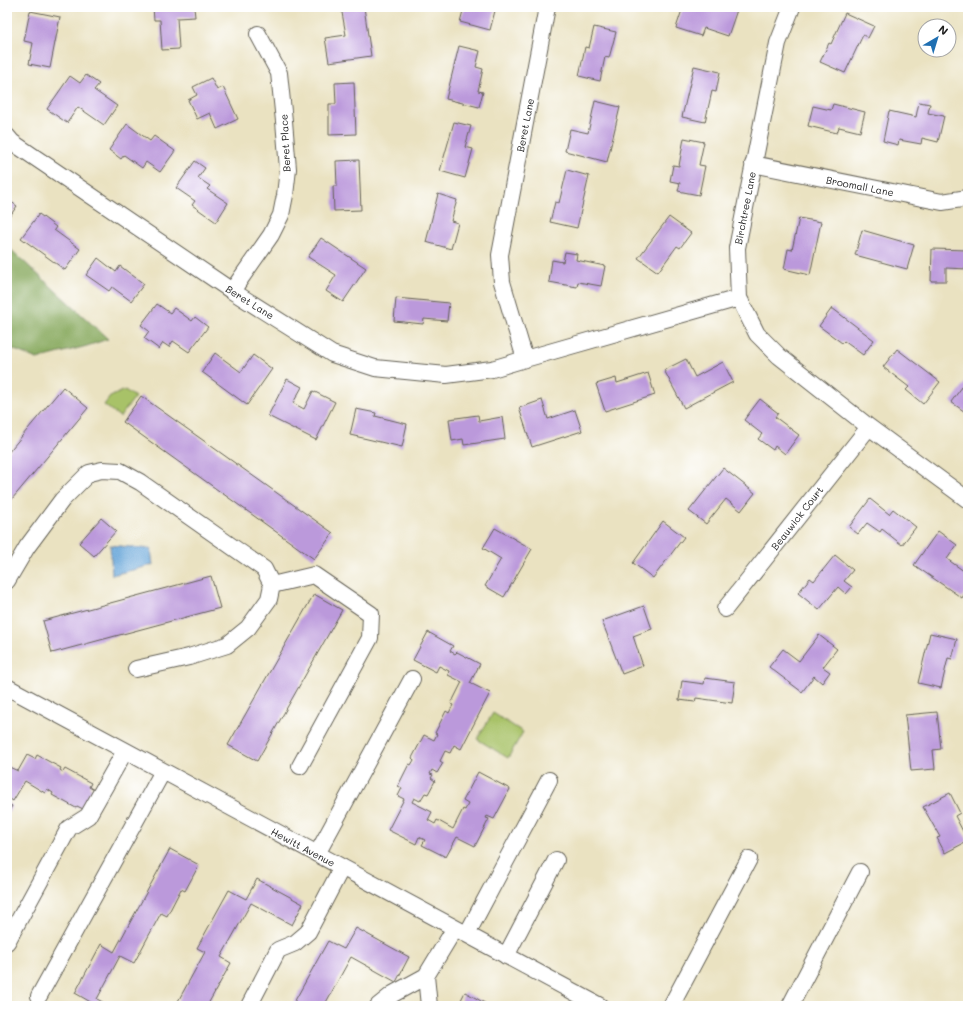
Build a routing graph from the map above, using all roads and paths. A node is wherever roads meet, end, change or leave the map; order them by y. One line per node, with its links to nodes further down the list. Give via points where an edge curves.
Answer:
1 (547, 7): 9 (street, Beret Lane, via 500,255 502,282)
2 (792, 7): 5 (street, Birchtree Lane, via 778,43)
3 (258, 34): 7 (street, Beret Place, via 279,73 288,169 281,215 271,235)
4 (7, 136): 7 (street, Beret Lane, via 12,142)
5 (753, 164): 6 (street, Broomall Lane, via 942,202); 8 (street, Birchtree Lane, via 737,248)
6 (968, 198)
7 (232, 292): 9 (street, Beret Lane, via 332,354 375,368 446,375 492,369)
8 (739, 298): 9 (street, Beret Lane); 10 (street, Birchtree Lane, via 757,334 778,356)
9 (525, 359)
10 (870, 427): 11 (street, Birchtree Lane); 14 (street, Beauwick Court)
11 (968, 500)
12 (7, 581): 13 (street, via 27,547 62,500 89,473 102,470 120,471 140,482 264,569)
13 (272, 585): 15 (street, via 269,599 248,628 227,645 189,658); 19 (street, via 314,575 371,614 370,638)
14 (725, 609)
15 (136, 669)
16 (412, 679): 22 (street)
17 (7, 687): 18 (street, Hewitt Avenue)
18 (125, 751): 20 (street, Hewitt Avenue); 28 (street, via 88,816 69,828)
19 (300, 766)
20 (163, 771): 22 (street, Hewitt Avenue); 31 (street)
21 (549, 780): 27 (street)
22 (317, 854): 25 (street, Hewitt Avenue)
23 (749, 859): 36 (street)
24 (556, 860): 29 (street)
25 (342, 867): 27 (street, Hewitt Avenue); 32 (street, via 308,932 295,943 278,950)
26 (860, 872): 37 (street)
27 (461, 931): 29 (street, Hewitt Avenue); 30 (street)
28 (7, 942)
29 (506, 956): 35 (street, Hewitt Avenue)
30 (426, 976): 33 (street, via 393,994); 34 (street)
31 (40, 996)
32 (249, 1006)
33 (378, 1006)
34 (428, 1006)
35 (600, 1006)
36 (671, 1006)
37 (790, 1006)

